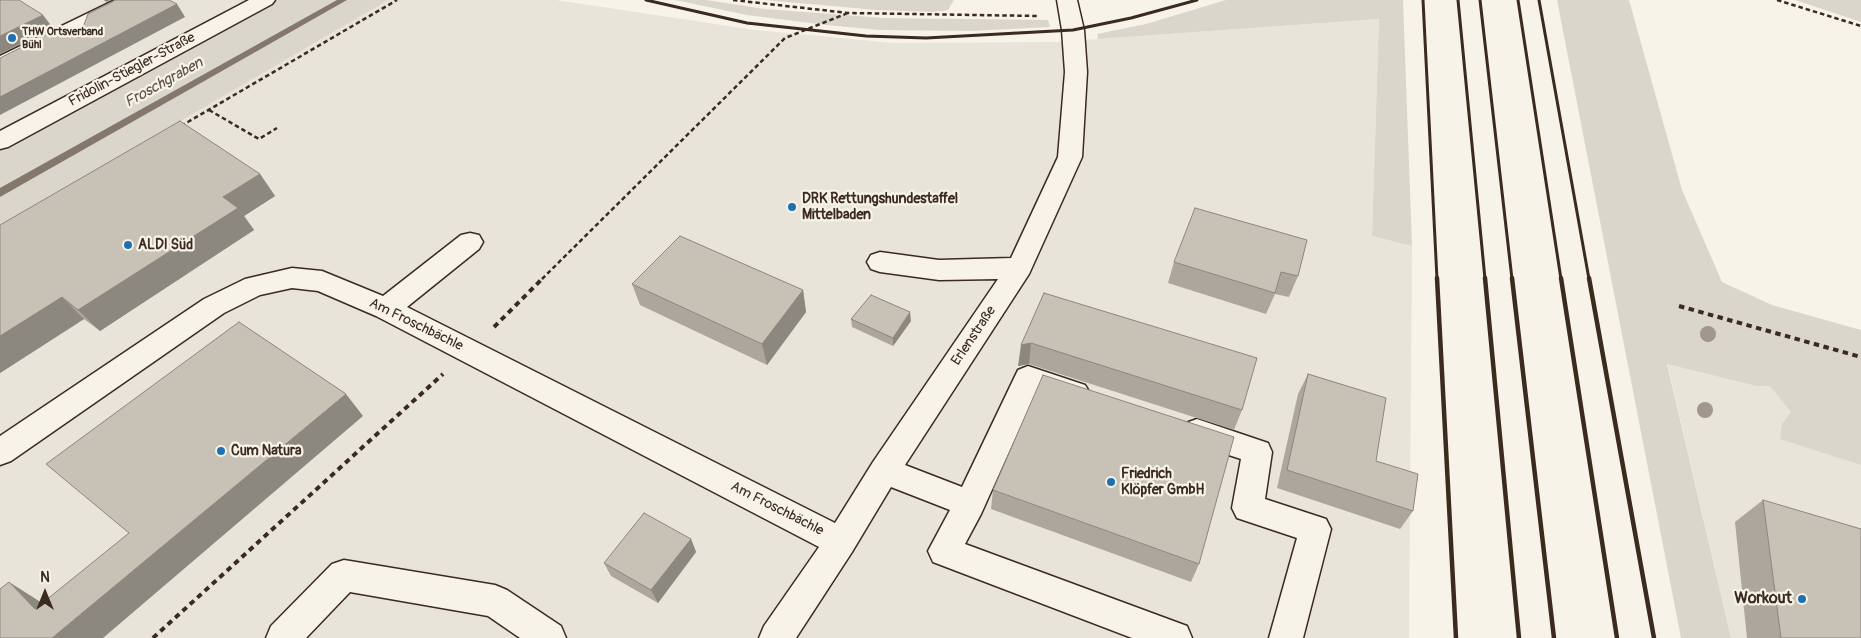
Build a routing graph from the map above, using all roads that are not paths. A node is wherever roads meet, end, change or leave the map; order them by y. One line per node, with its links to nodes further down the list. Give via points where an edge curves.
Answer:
1 (131, 0): 4 (street)
2 (264, 0): 5 (street, Fridolin-Stiegler-Straße)
3 (1068, 7): 8 (street, Erlenstraße, via 1076,72 1070,157)
4 (0, 65)
5 (0, 141)
6 (470, 242): 9 (street)
7 (880, 262): 8 (street, via 939,270)
8 (1020, 267): 13 (street, Erlenstraße)
9 (386, 309): 12 (street, Am Froschbächle, via 322,281 292,278 254,286 214,306); 15 (street, Am Froschbächle)
10 (1101, 402): 14 (street, via 1028,378)
11 (1174, 425): 20 (street, via 1257,452 1248,508 1315,528)
12 (0, 452)
13 (884, 471): 14 (street); 15 (street, Erlenstraße)
14 (970, 504): 19 (street, via 944,551)
15 (841, 542): 18 (street, Erlenstraße)
16 (283, 638): 17 (street, via 344,575 496,602)
17 (549, 638)
18 (776, 638)
19 (1174, 638)
20 (1286, 638)

